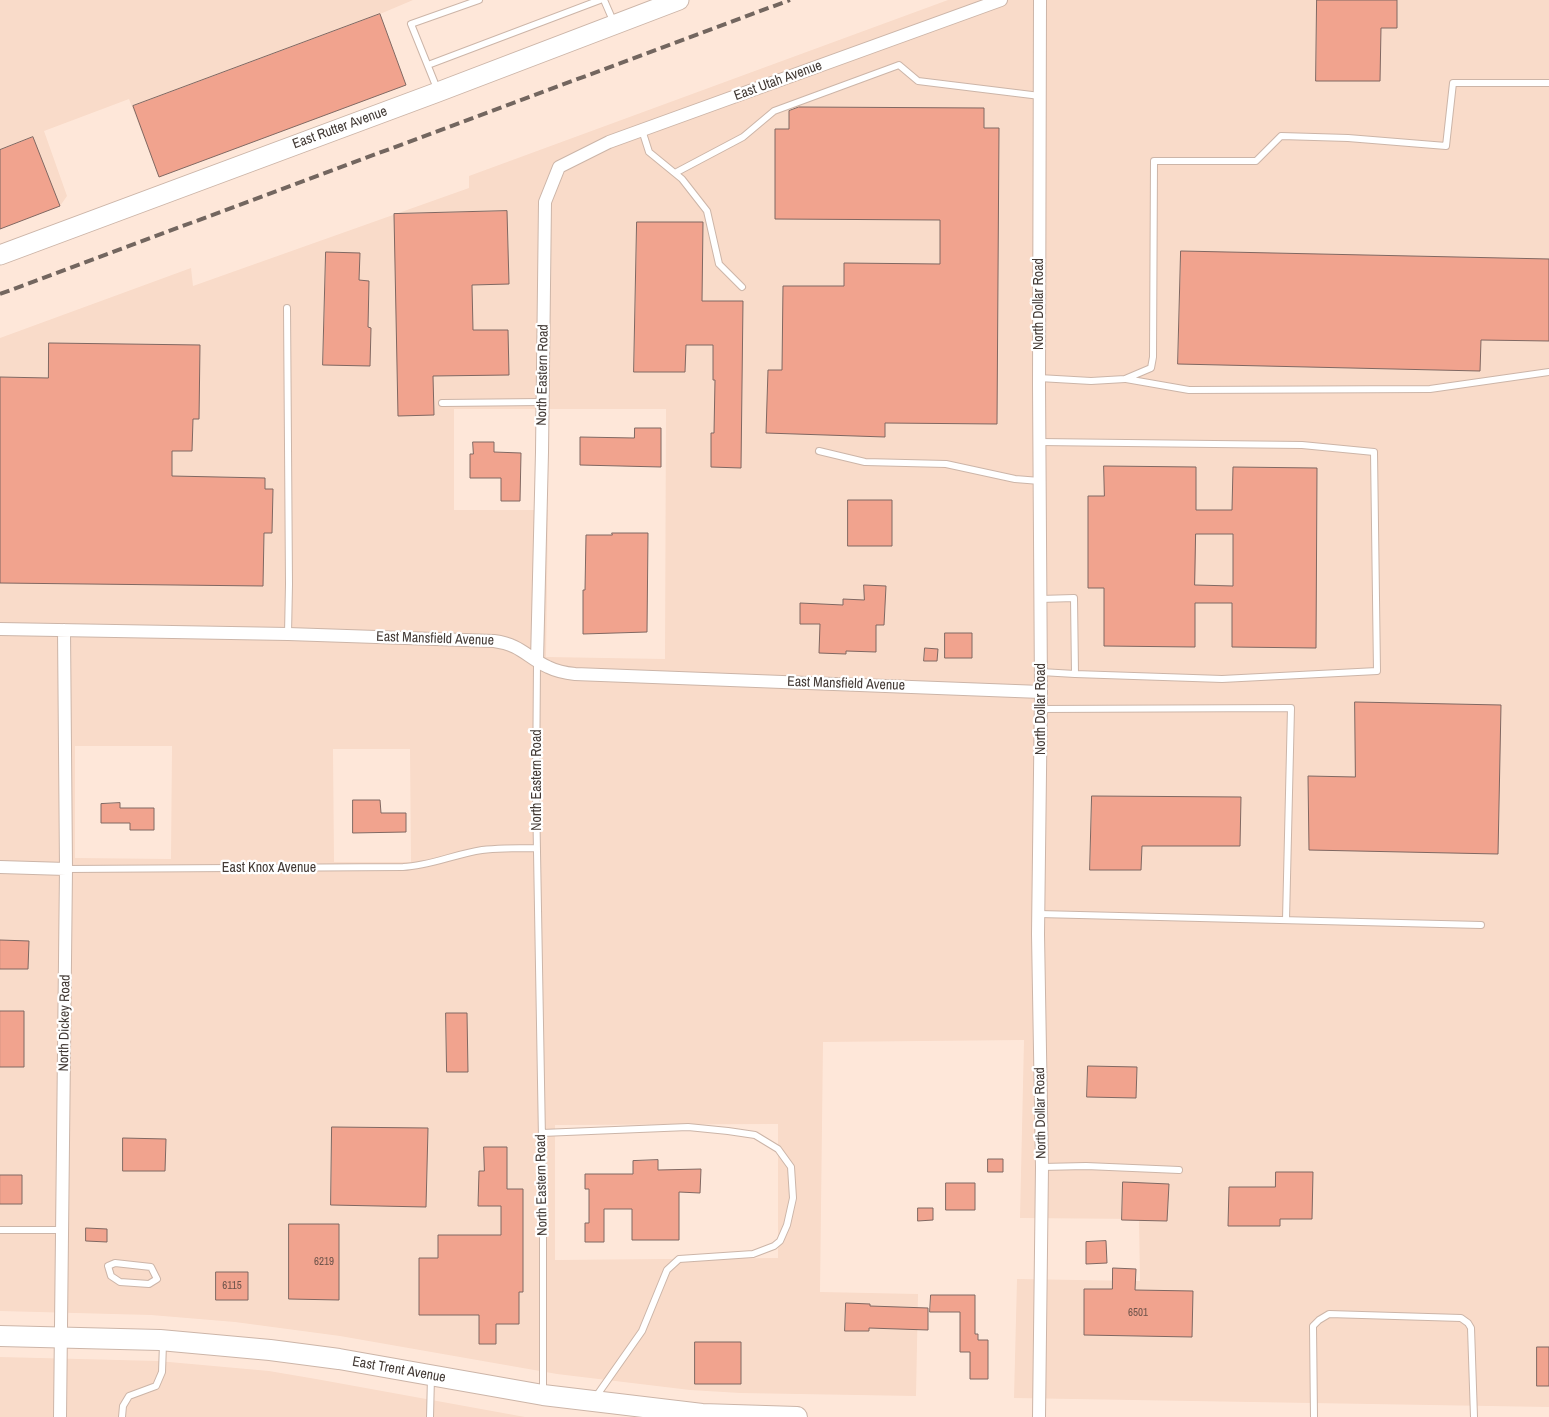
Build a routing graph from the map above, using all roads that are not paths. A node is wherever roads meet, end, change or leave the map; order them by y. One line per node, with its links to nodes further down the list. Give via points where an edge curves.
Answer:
1 (479, 0): 8 (lane, via 411,24)
2 (600, 0): 8 (lane)
3 (604, 0): 7 (lane)
4 (678, 0): 7 (street, East Rutter Avenue)
5 (1000, 0): 12 (street, East Utah Avenue)
6 (1040, 0): 11 (street, North Dollar Road)
7 (614, 24): 10 (street, East Rutter Avenue)
8 (428, 65): 10 (lane)
9 (1549, 83): 20 (lane, via 1453,83 1446,146 1281,136 1256,161 1154,161 1153,357 1151,368)
10 (438, 92): 15 (street, East Rutter Avenue)
11 (1040, 96): 14 (lane, via 918,81 899,65 774,111 744,137); 19 (street, North Dollar Road)
12 (642, 130): 13 (street, East Utah Avenue); 14 (lane, via 649,152)
13 (559, 167): 21 (street, North Eastern Road, via 545,202)
14 (675, 174): 16 (lane, via 707,211 719,264)
15 (0, 255)
16 (742, 287)
17 (287, 308): 29 (lane)
18 (1549, 372): 20 (lane, via 1430,389 1189,390)
19 (1039, 378): 20 (lane); 23 (street, North Dollar Road)
20 (1125, 379)
21 (542, 402): 22 (lane); 30 (street, North Eastern Road)
22 (442, 403)
23 (1039, 442): 25 (street, North Dollar Road); 32 (lane, via 1302,444 1374,452 1377,672 1222,678)
24 (819, 451): 25 (lane, via 865,462 946,464)
25 (1040, 481): 26 (street, North Dollar Road)
26 (1040, 599): 31 (street, North Dollar Road); 32 (lane, via 1074,598)
27 (0, 628): 28 (street, East Mansfield Avenue)
28 (64, 630): 29 (street, East Mansfield Avenue); 37 (street, North Dickey Road)
29 (288, 634): 30 (street, East Mansfield Avenue, via 494,641 516,647)
30 (537, 661): 33 (street, East Mansfield Avenue, via 554,670 575,674); 35 (lane, North Eastern Road)
31 (1041, 672): 32 (lane); 33 (street, North Dollar Road)
32 (1075, 674)
33 (1041, 692): 34 (street, North Dollar Road)
34 (1041, 709): 38 (street, North Dollar Road); 39 (lane, via 1291,708)
35 (537, 848): 37 (lane, East Knox Avenue, via 482,850 402,867); 41 (lane, North Eastern Road)
36 (0, 867): 37 (street, East Knox Avenue)
37 (66, 869): 45 (street, North Dickey Road)
38 (1039, 914): 39 (lane); 42 (street, North Dollar Road)
39 (1286, 920): 40 (lane)
40 (1481, 925)
41 (542, 1133): 51 (lane, North Eastern Road); 52 (lane, via 688,1127 728,1131 755,1136 770,1144 778,1149 790,1167 794,1198 780,1240 774,1246 753,1254 679,1259 667,1270 642,1331)
42 (1042, 1166): 43 (lane); 57 (street, North Dollar Road)
43 (1179, 1170)
44 (0, 1230): 45 (lane)
45 (62, 1230): 48 (street, North Dickey Road)
46 (108, 1266): 46 (lane, via 115,1263 151,1268 157,1279 149,1284 120,1282 111,1276)
47 (0, 1336): 48 (main road, East Trent Avenue)
48 (61, 1336): 49 (main road, East Trent Avenue); 53 (street, North Dickey Road)
49 (163, 1340): 50 (main road, East Trent Avenue, via 339,1359); 54 (lane, via 162,1372 156,1386 129,1396 123,1406)
50 (431, 1376): 51 (main road, East Trent Avenue); 55 (lane)
51 (543, 1395): 52 (main road, East Trent Avenue)
52 (593, 1401): 56 (main road, East Trent Avenue, via 702,1414)
53 (60, 1417)
54 (122, 1417)
55 (430, 1417)
56 (797, 1417)
57 (1040, 1417)
58 (1314, 1417): 59 (lane, via 1313,1326 1329,1314 1461,1318 1471,1328)
59 (1474, 1417)

